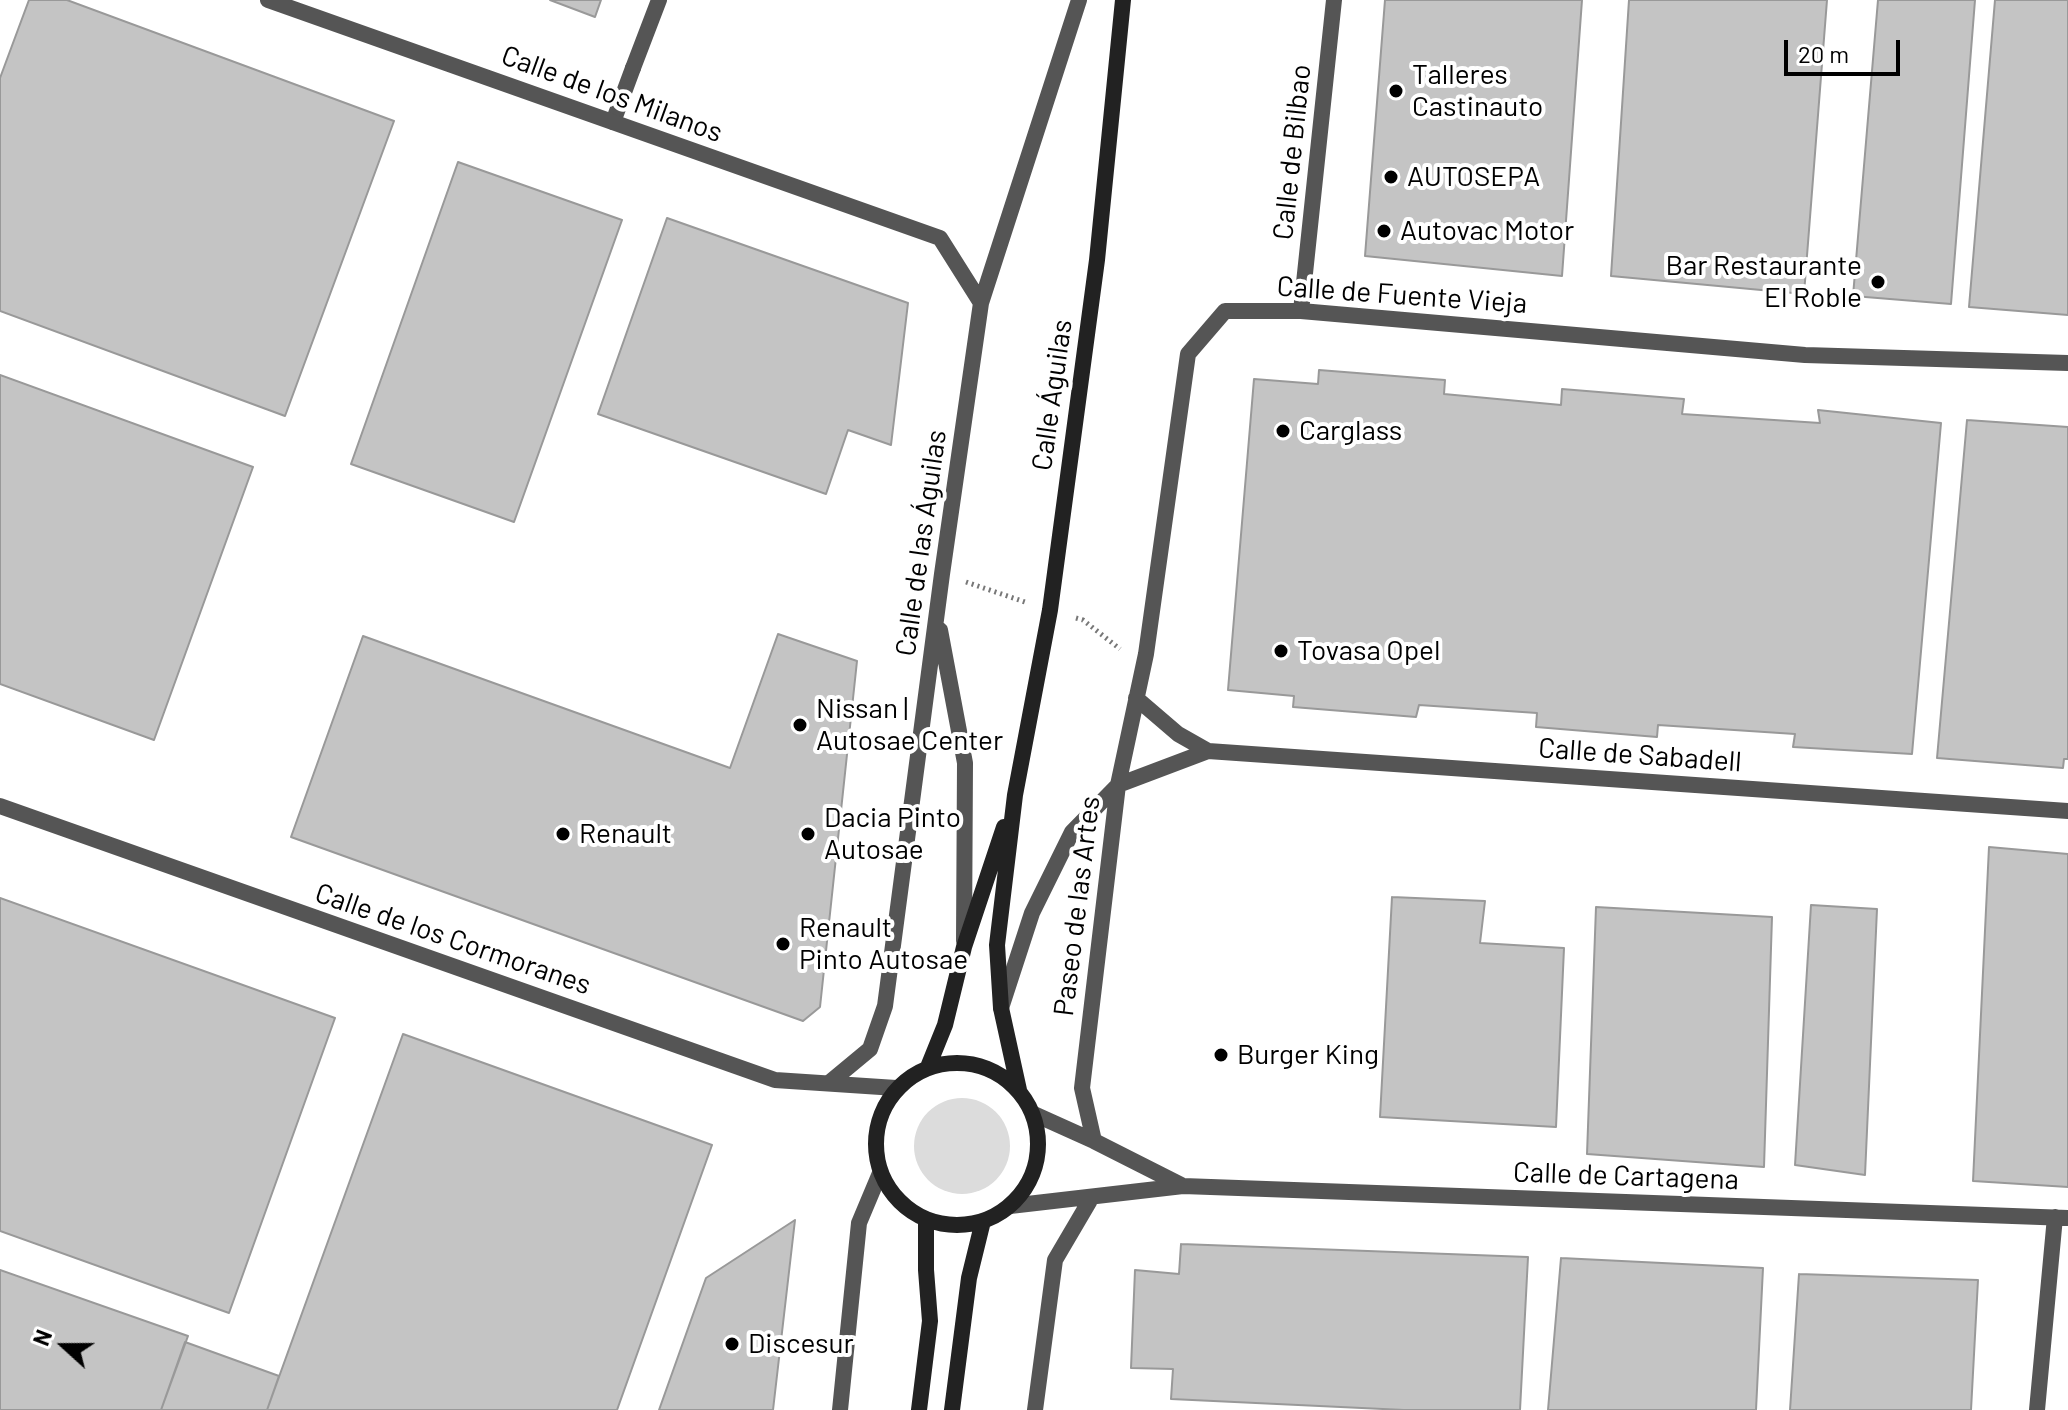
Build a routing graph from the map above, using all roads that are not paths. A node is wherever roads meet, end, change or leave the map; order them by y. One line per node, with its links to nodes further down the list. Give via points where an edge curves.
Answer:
1 (268, 0): 6 (street, Calle de los Milanos)
2 (659, 0): 6 (street)
3 (1079, 0): 7 (street, Calle de las Águilas)
4 (1123, 0): 14 (main road, Calle Águilas, via 1097,260 1050,610)
5 (1334, 0): 8 (street, Calle de Bilbao)
6 (613, 122): 7 (street, Calle de los Milanos, via 940,238)
7 (981, 303): 10 (street, Calle de las Águilas)
8 (1301, 311): 9 (street, Calle de Fuente Vieja, via 1805,355); 11 (street, Calle de Fuente Vieja, via 1225,311 1188,354)
9 (2068, 363)
10 (937, 613): 17 (street, via 965,763); 20 (street, Calle de las Águilas, via 885,1006 870,1049)
11 (1136, 698): 12 (street, Calle de Sabadell, via 1178,734); 13 (street, Calle de Fuente Vieja)
12 (1208, 751): 13 (street, Calle de Sabadell); 16 (street, Calle de Sabadell)
13 (1118, 785): 18 (street, Paseo de las Artes, via 1072,832 1032,913); 24 (street, Paseo de las Artes, via 1082,1088)
14 (1015, 795): 17 (main road); 18 (main road, via 997,945)
15 (0, 806): 20 (street, Calle de los Cormoranes, via 775,1080)
16 (2068, 811)
17 (964, 947): 19 (main road, via 945,1025)
18 (1001, 1008): 22 (main road)
19 (928, 1067): 21 (main road); 22 (main road, via 964,1062 993,1070)
20 (829, 1083): 21 (street, Calle de los Cormoranes)
21 (896, 1088): 25 (main road, via 880,1115 875,1143)
22 (1019, 1090): 23 (main road)
23 (1034, 1114): 24 (street, Calle de Cartagena); 28 (main road, via 1039,1144 1030,1181)
24 (1094, 1141): 26 (street, Calle de Cartagena)
25 (880, 1173): 30 (main road, via 900,1203); 32 (street, via 859,1223)
26 (1183, 1186): 27 (street, Calle de Cartagena); 29 (street, Calle de Cartagena)
27 (1092, 1197): 28 (street, Calle de Cartagena); 35 (street, via 1055,1260)
28 (1010, 1206): 31 (main road)
29 (2062, 1218): 36 (street)
30 (926, 1220): 31 (main road, via 957,1226); 33 (main road, via 930,1321)
31 (983, 1221): 34 (main road, via 969,1278)
32 (840, 1410)
33 (919, 1410)
34 (952, 1410)
35 (1035, 1410)
36 (2037, 1410)

